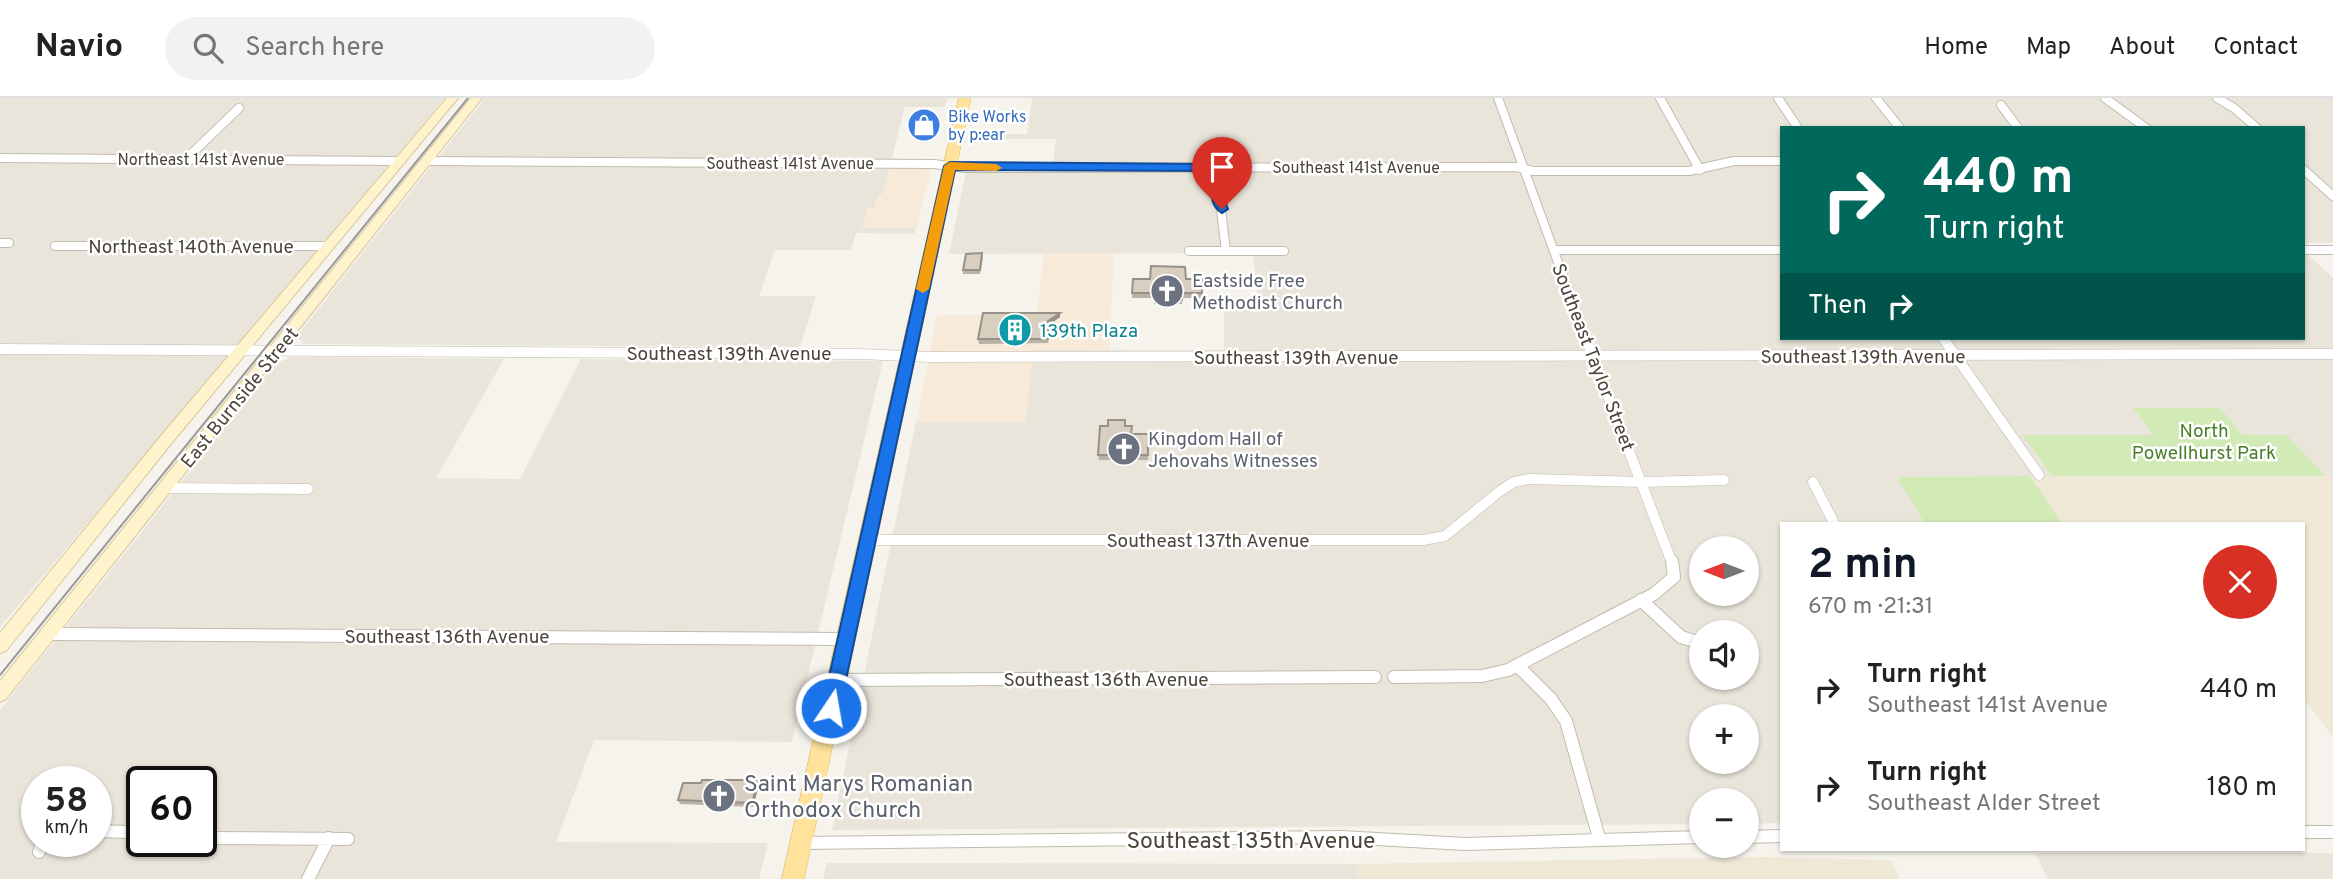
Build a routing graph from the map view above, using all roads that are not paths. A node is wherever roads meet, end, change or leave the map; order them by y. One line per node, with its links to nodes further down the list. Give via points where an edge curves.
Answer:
1 (453, 98): 19 (street, East Burnside Street)
2 (477, 98): 20 (street, East Burnside Street)
3 (965, 98): 22 (main road)
4 (1498, 98): 24 (street, Southeast Taylor Street)
5 (1660, 98): 25 (street)
6 (1778, 98): 12 (street)
7 (1876, 98): 13 (street)
8 (2105, 98): 15 (street)
9 (2217, 98): 16 (street)
10 (2001, 105): 14 (street)
11 (239, 108): 18 (street)
12 (1797, 126)
13 (1898, 126)
14 (2017, 126)
15 (2143, 126)
16 (2255, 126)
17 (0, 158): 18 (street, Northeast 141st Avenue)
18 (186, 159): 19 (street, Northeast 141st Avenue)
19 (401, 161): 29 (street, East Burnside Street)
20 (426, 161): 22 (street, Southeast 141st Avenue); 40 (street, East Burnside Street)
21 (1780, 161): 25 (street, Southeast 141st Avenue, via 1734,161)
22 (950, 166): 23 (street, Southeast 141st Avenue); 43 (main road)
23 (1216, 168): 24 (street, Southeast 141st Avenue); 35 (street)
24 (1524, 169): 25 (street, Southeast 141st Avenue); 30 (street, Southeast Taylor Street)
25 (1700, 170)
26 (2305, 171): 27 (street)
27 (2333, 196)
28 (55, 246): 29 (street, Northeast 140th Avenue)
29 (327, 246): 39 (street, East Burnside Street)
30 (1553, 250): 31 (street); 44 (street, Southeast Taylor Street)
31 (1780, 250)
32 (2305, 250): 33 (street)
33 (2333, 250)
34 (1189, 251): 35 (street)
35 (1226, 251): 36 (street)
36 (1284, 251)
37 (1944, 340): 42 (street)
38 (0, 349): 39 (street, Southeast 139th Avenue)
39 (241, 349): 40 (street, Southeast 139th Avenue); 54 (street, East Burnside Street)
40 (277, 349): 43 (street, Southeast 139th Avenue); 49 (street, East Burnside Street)
41 (2333, 354): 42 (street, Southeast 139th Avenue)
42 (1955, 355): 44 (street, Southeast 139th Avenue); 45 (street)
43 (908, 356): 44 (street, Southeast 139th Avenue); 52 (main road)
44 (1594, 357): 47 (street, Southeast Taylor Street)
45 (2039, 475)
46 (1724, 480): 47 (street)
47 (1641, 482): 52 (street, Southeast 137th Avenue, via 1514,482 1445,536 1423,540); 53 (street, Southeast Taylor Street, via 1674,577)
48 (1813, 482): 51 (street)
49 (166, 488): 50 (street); 55 (street, East Burnside Street)
50 (308, 489)
51 (1833, 522)
52 (868, 540): 56 (main road)
53 (1641, 600): 57 (street); 59 (street)
54 (6, 632): 58 (street, East Burnside Street)
55 (49, 634): 56 (street, Southeast 136th Avenue); 63 (street, East Burnside Street)
56 (846, 639): 62 (main road)
57 (1689, 639)
58 (0, 646)
59 (1517, 666): 61 (street, via 1482,676); 71 (street, via 1552,699 1566,721)
60 (1375, 677): 62 (street, Southeast 136th Avenue)
61 (1394, 677)
62 (837, 680): 73 (main road)
63 (0, 694)
64 (2305, 832): 65 (street)
65 (2333, 832)
66 (1759, 836): 67 (street)
67 (1780, 836)
68 (1689, 837): 71 (street, Southeast 135th Avenue)
69 (217, 838): 70 (street)
70 (329, 838): 72 (street); 74 (street)
71 (1599, 838): 73 (street, Southeast 135th Avenue, via 1465,844 1341,837)
72 (348, 839)
73 (801, 844): 75 (main road)
74 (308, 879)
75 (793, 879)

